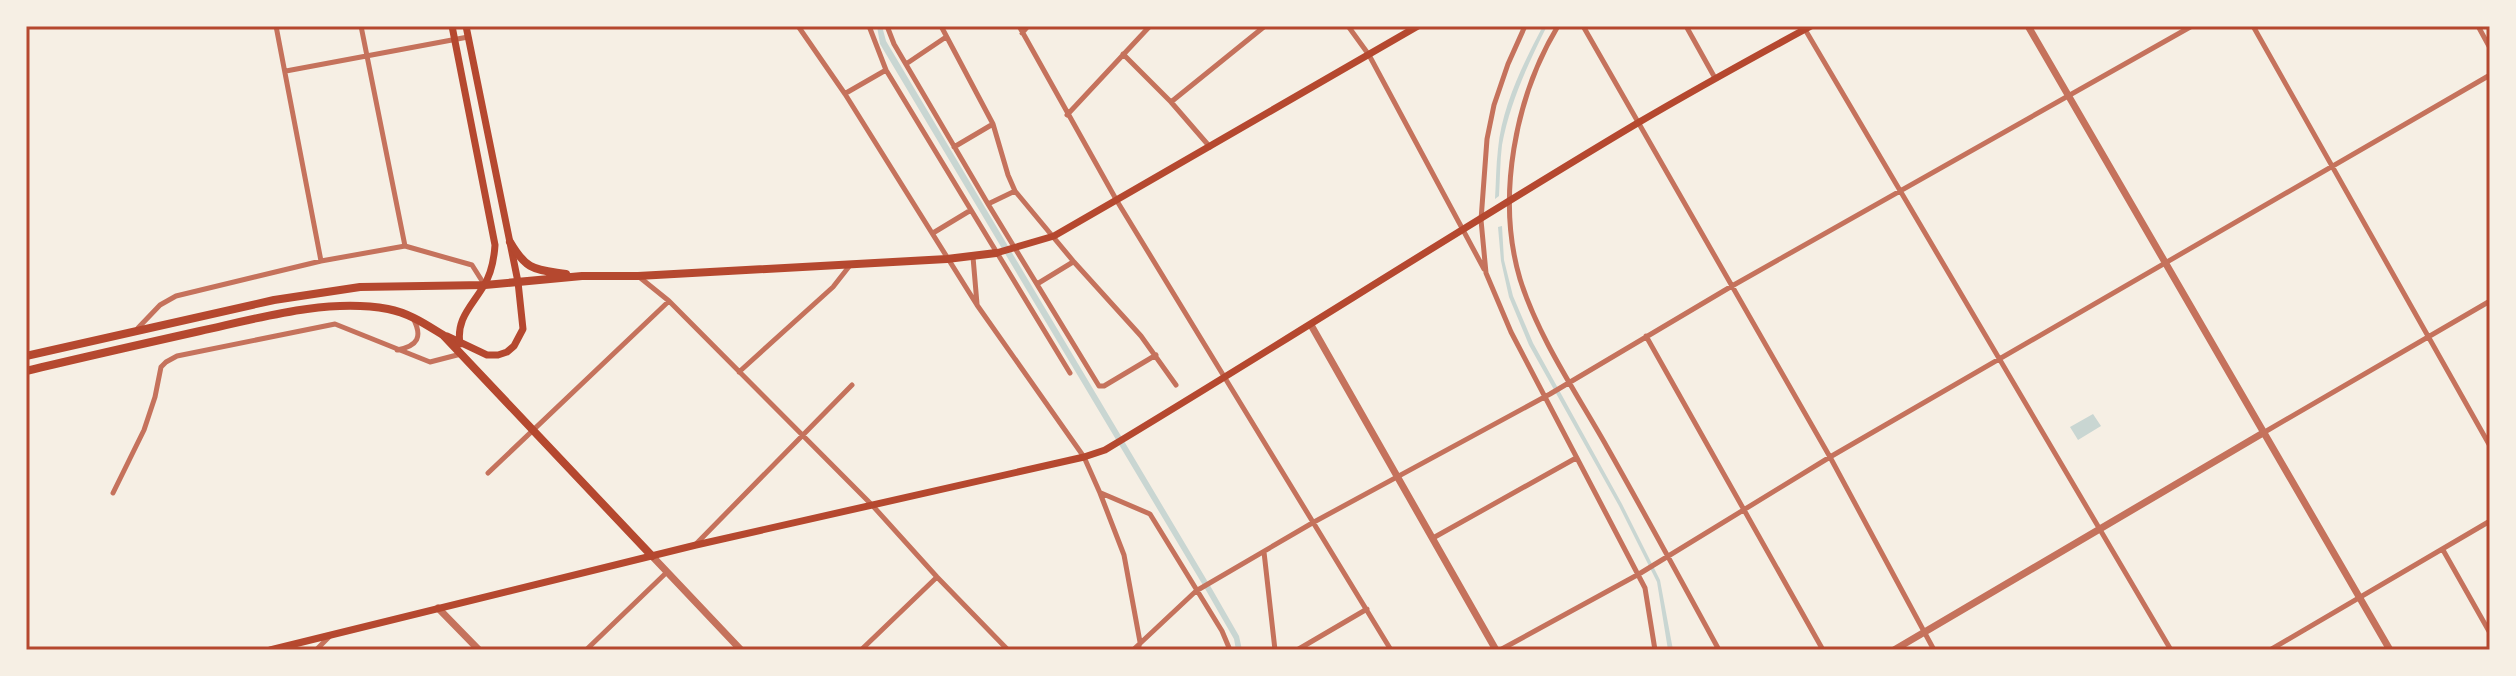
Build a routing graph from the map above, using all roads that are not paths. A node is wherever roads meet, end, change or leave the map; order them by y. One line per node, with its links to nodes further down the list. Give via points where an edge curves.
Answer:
1 (276, 26): 34 (street)
2 (361, 26): 31 (street)
3 (452, 26): 27 (main road)
4 (466, 26): 25 (main road)
5 (798, 26): 37 (street)
6 (869, 26): 33 (street)
7 (887, 26): 32 (street)
8 (941, 26): 26 (street)
9 (1019, 26): 24 (street)
10 (1028, 26): 24 (street)
11 (1150, 26): 29 (street)
12 (1265, 26): 39 (street)
13 (1348, 26): 30 (street)
14 (1418, 26): 30 (main road)
15 (1525, 26): 52 (street, via 1494,105)
16 (1558, 26): 48 (street, via 1530,80 1516,132)
17 (1583, 26): 41 (street)
18 (1686, 26): 36 (street)
19 (2028, 26): 38 (street)
20 (2192, 26): 38 (street)
21 (2253, 26): 45 (street)
22 (2478, 26): 28 (street)
23 (1806, 27): 36 (main road); 46 (street)
24 (1022, 33): 40 (street)
25 (468, 37): 27 (street); 56 (main road)
26 (946, 37): 32 (street); 42 (street)
27 (455, 39): 31 (street); 71 (main road, via 495,245)
28 (2490, 48)
29 (1123, 54): 39 (street); 40 (street)
30 (1369, 55): 44 (main road); 53 (street)
31 (367, 56): 34 (street); 57 (street)
32 (906, 64): 43 (street)
33 (886, 70): 37 (street); 51 (street)
34 (286, 71): 62 (street)
35 (2490, 75): 45 (street)
36 (1715, 78): 41 (main road)
37 (845, 94): 54 (street)
38 (2069, 97): 46 (street); 65 (street)
39 (1171, 102): 44 (street)
40 (1067, 115): 49 (street)
41 (1638, 123): 48 (main road); 72 (street)
42 (993, 124): 43 (street); 47 (street)
43 (954, 147): 50 (street)
44 (1210, 148): 49 (main road)
45 (2334, 166): 65 (street); 81 (street)
46 (1901, 190): 72 (street); 87 (street)
47 (1015, 191): 50 (street); 55 (street)
48 (1510, 200): 52 (main road); 92 (street, via 1520,278)
49 (1117, 201): 55 (main road); 91 (street)
50 (988, 204): 58 (street)
51 (971, 210): 54 (street); 59 (street)
52 (1481, 220): 53 (main road); 66 (street)
53 (1464, 230): 66 (street); 77 (main road)
54 (933, 233): 61 (street)
55 (1054, 236): 58 (main road); 63 (street)
56 (510, 242): 67 (main road, via 524,264); 69 (main road)
57 (405, 246): 62 (street); 71 (street, via 472,265)
58 (1015, 249): 59 (main road); 70 (street)
59 (996, 253): 60 (main road); 90 (street)
60 (973, 257): 61 (main road); 75 (street)
61 (947, 259): 64 (main road); 75 (street)
62 (321, 261): 78 (street, via 176,296)
63 (1074, 262): 70 (street); 85 (street)
64 (852, 263): 68 (main road); 89 (street, via 833,287)
65 (2165, 264): 87 (street); 97 (street)
66 (1486, 273): 95 (street)
67 (582, 276): 68 (main road); 69 (main road)
68 (638, 276): 73 (street)
69 (518, 282): 71 (main road); 82 (main road, via 523,329 514,346 487,355)
70 (1037, 284): 85 (street, via 1099,386)
71 (485, 285): 78 (main road, via 360,287); 82 (main road, via 461,318)
72 (1732, 286): 80 (street); 101 (street)
73 (669, 301): 89 (street); 96 (street)
74 (2490, 301): 81 (street)
75 (977, 305): 100 (street)
76 (413, 316): 79 (main road); 83 (street, via 416,342); 88 (main road, via 370,307 323,308)
77 (1311, 325): 91 (main road); 104 (street)
78 (138, 329): 86 (main road)
79 (443, 335): 82 (main road); 84 (main road)
80 (1646, 336): 92 (street); 108 (street)
81 (2428, 338): 97 (street); 99 (street)
82 (460, 343): 84 (main road)
83 (396, 350): 84 (street, via 430,362); 105 (street, via 335,324 177,356 161,367 144,430)
84 (462, 353): 96 (main road)
85 (1156, 355): 94 (street)
86 (26, 356)
87 (2000, 359): 101 (street); 111 (street)
88 (26, 371)
89 (739, 372): 98 (street)
90 (1070, 373)
91 (1224, 379): 100 (main road, via 1105,450); 110 (street)
92 (1568, 384): 95 (street); 117 (street)
93 (852, 385): 98 (street)
94 (1176, 385)
95 (1547, 396): 102 (street); 104 (street)
96 (534, 432): 103 (street); 116 (main road)
97 (2263, 433): 111 (street); 122 (street)
98 (803, 435): 107 (street); 113 (street)
99 (2490, 446)
100 (1084, 457): 106 (street); 107 (main road)
101 (1830, 457): 108 (street); 125 (street)
102 (1576, 458): 112 (street); 119 (street)
103 (488, 473)
104 (1397, 477): 110 (street); 112 (street)
105 (113, 493)
106 (1100, 493): 121 (street, via 1150,514); 128 (street, via 1124,555)
107 (872, 505): 113 (main road); 120 (street)
108 (1745, 510): 117 (street); 144 (street)
109 (2490, 521): 114 (street)
110 (1314, 522): 115 (street); 124 (street)
111 (2099, 529): 125 (street); 147 (street)
112 (1433, 538): 141 (street)
113 (696, 545): 116 (main road)
114 (2443, 550): 122 (street); 126 (street)
115 (1264, 551): 121 (street); 138 (street)
116 (652, 556): 118 (street); 123 (main road)
117 (1669, 556): 119 (street); 143 (street)
118 (667, 572): 132 (street); 133 (street)
119 (1642, 572): 141 (street); 142 (street)
120 (937, 577): 134 (street); 135 (street)
121 (1196, 591): 128 (street); 137 (street)
122 (2359, 598): 148 (street); 149 (street)
123 (438, 608): 127 (main road); 131 (street)
124 (1367, 609): 139 (street); 140 (street)
125 (1924, 633): 145 (street); 146 (street)
126 (2490, 633)
127 (332, 634): 129 (main road); 130 (street)
128 (1140, 642): 136 (street)
129 (270, 650)
130 (316, 650)
131 (479, 650)
132 (586, 650)
133 (741, 650)
134 (861, 650)
135 (1008, 650)
136 (1135, 650)
137 (1230, 650)
138 (1275, 650)
139 (1297, 650)
140 (1391, 650)
141 (1498, 650)
142 (1655, 650)
143 (1719, 650)
144 (1823, 650)
145 (1894, 650)
146 (1934, 650)
147 (2171, 650)
148 (2270, 650)
149 (2390, 650)

